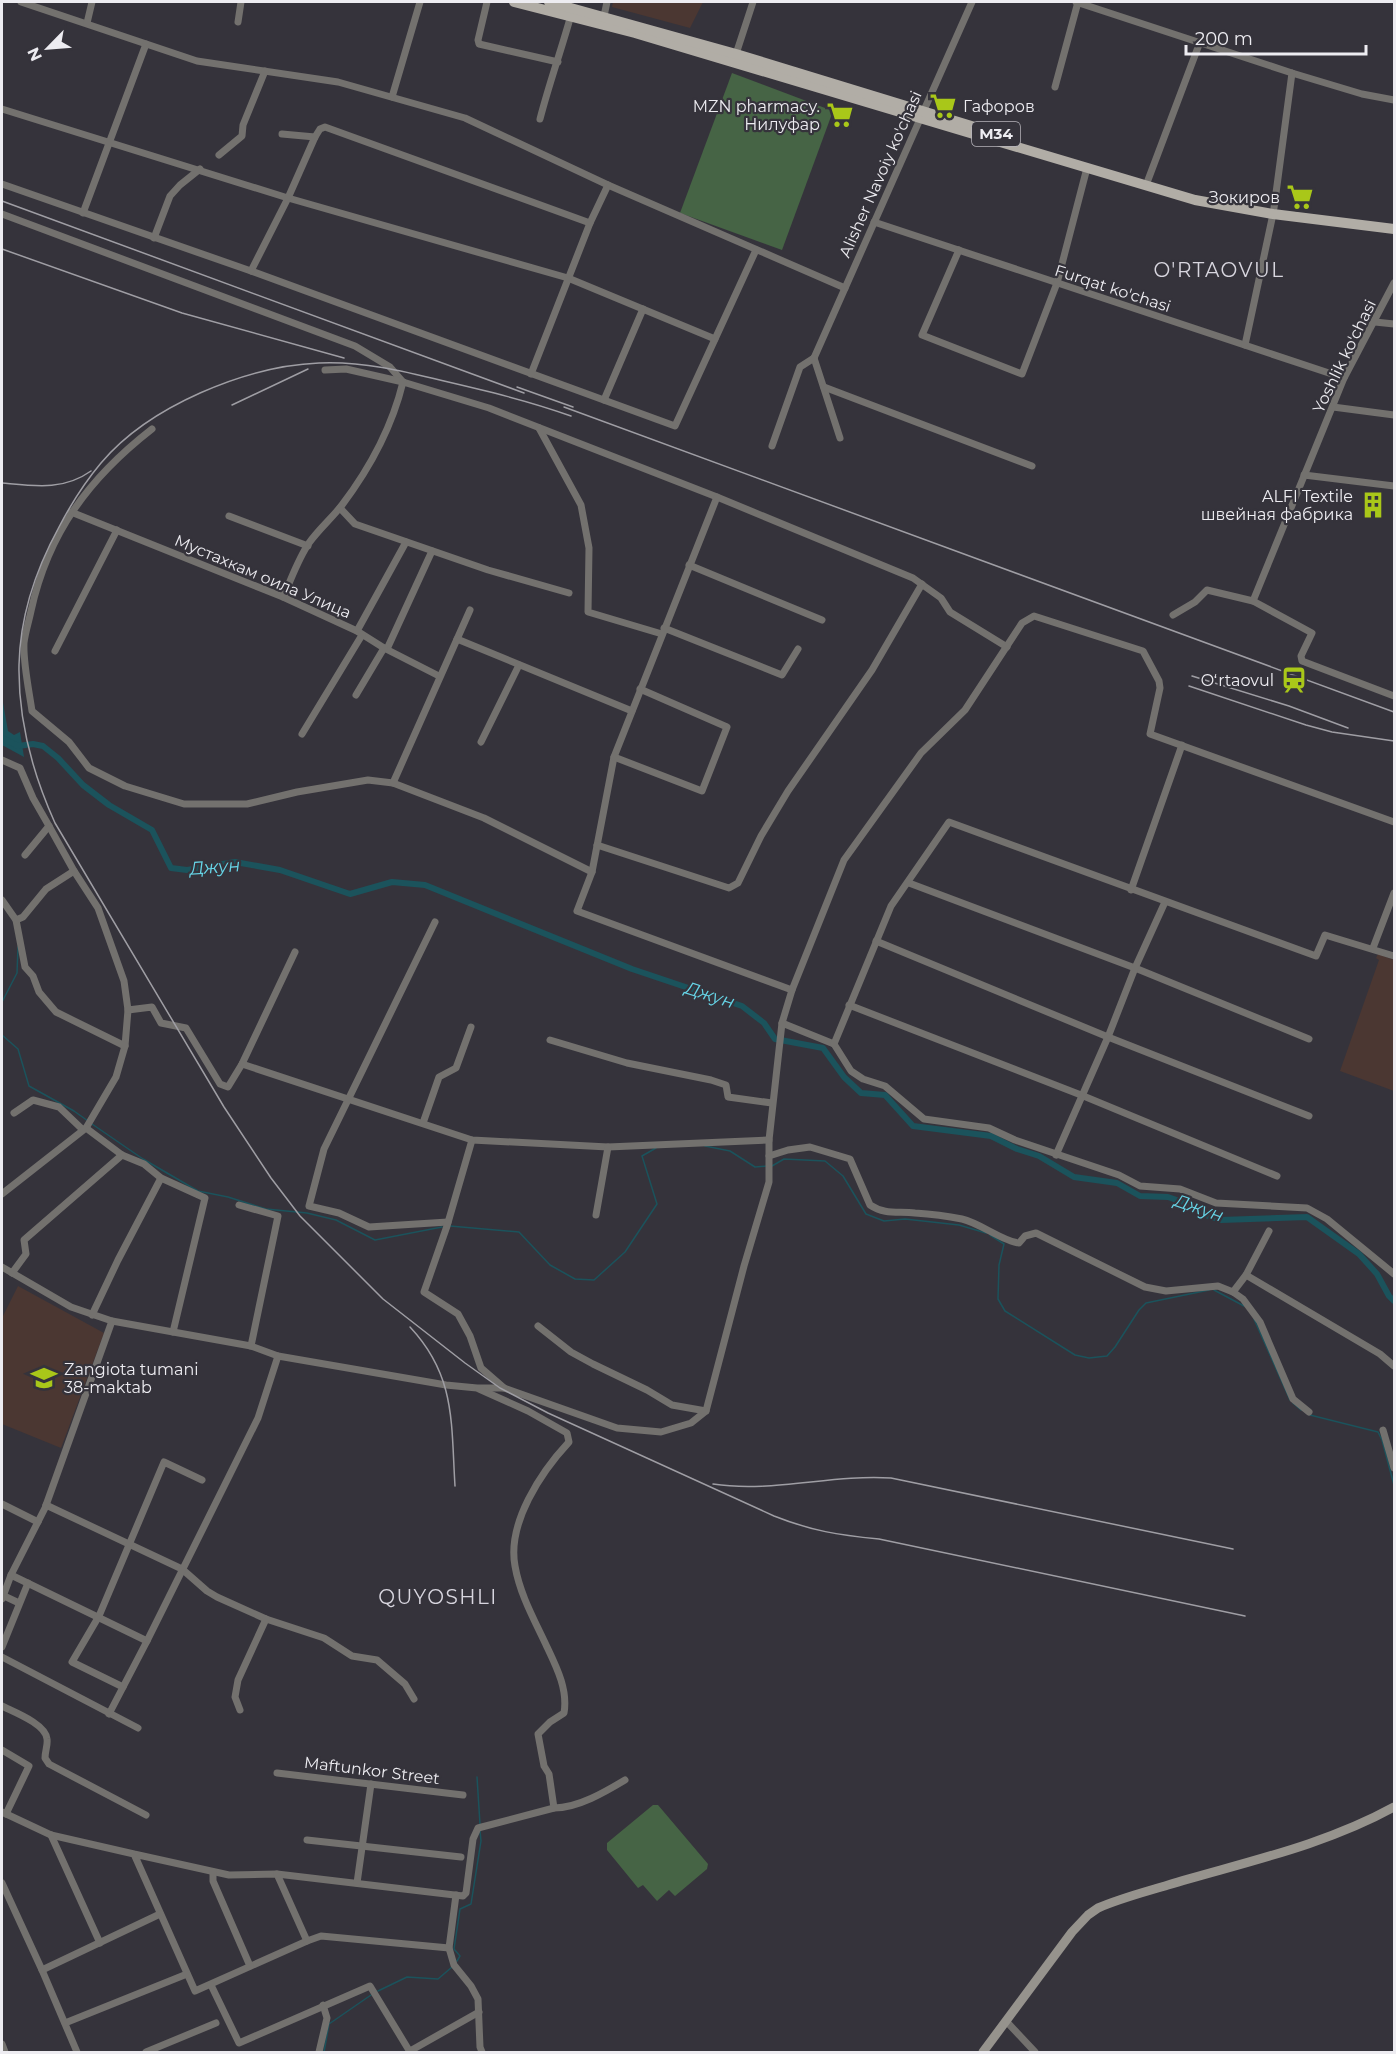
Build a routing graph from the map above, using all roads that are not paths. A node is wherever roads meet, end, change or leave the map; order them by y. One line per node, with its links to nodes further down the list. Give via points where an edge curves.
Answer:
1 (21, 2): 15 (street)
2 (92, 2): 15 (street)
3 (242, 2): 14 (street)
4 (420, 2): 23 (street)
5 (487, 2): 19 (street, via 479,44)
6 (514, 2): 12 (main road, M34)
7 (549, 2): 13 (main road, M34)
8 (607, 2): 13 (street)
9 (753, 2): 18 (street)
10 (972, 2): 26 (street, Alisher Navoiy ko'chasi)
11 (1077, 2): 16 (street); 22 (street)
12 (571, 15): 19 (street); 26 (main road, M34)
13 (604, 16): 18 (main road, M34)
14 (238, 22)
15 (87, 23): 17 (street)
16 (1200, 42): 21 (street); 34 (street)
17 (146, 44): 20 (street, via 197,61); 30 (street)
18 (736, 54): 26 (main road, M34)
19 (558, 62): 27 (street)
20 (265, 71): 23 (street, via 338,82); 31 (street, via 242,136)
21 (1292, 73): 24 (street); 38 (street)
22 (1055, 87)
23 (392, 97): 36 (street, via 465,118)
24 (1395, 100)
25 (2, 109): 30 (street)
26 (921, 115): 32 (main road, M34); 34 (main road, M34); 41 (street, Alisher Navoiy ko'chasi)
27 (540, 119)
28 (282, 134): 29 (street)
29 (315, 137): 37 (street); 42 (street, via 320,129 329,127)
30 (110, 143): 33 (street); 39 (street)
31 (219, 155)
32 (1087, 168): 38 (main road, M34, via 1195,200); 50 (street)
33 (200, 169): 37 (street); 45 (street, via 170,196)
34 (1148, 180): 38 (main road, M34)
35 (2, 184): 39 (street)
36 (608, 185): 42 (street); 46 (street)
37 (288, 198): 48 (street); 49 (street)
38 (1274, 211): 43 (main road, M34); 44 (main road, M34); 57 (street)
39 (83, 213): 45 (street)
40 (2, 214): 62 (street, via 356,346 390,367)
41 (874, 222): 47 (street, Furqat ko'chasi); 52 (street, Alisher Navoiy ko'chasi)
42 (590, 223): 49 (street)
43 (1395, 223)
44 (1395, 229)
45 (154, 238): 48 (street)
46 (756, 250): 52 (street); 56 (street)
47 (959, 250): 50 (street, Furqat ko'chasi); 50 (street, via 922,335 1022,374)
48 (251, 271): 60 (street)
49 (568, 278): 53 (street); 60 (street)
50 (1057, 283): 57 (street, Furqat ko'chasi)
51 (1395, 283): 54 (street, Yoshlik ko'chasi)
52 (845, 288): 58 (street, Alisher Navoiy ko'chasi)
53 (643, 309): 56 (street); 64 (street)
54 (1375, 322): 55 (street); 61 (street, Yoshlik ko'chasi)
55 (1395, 324)
56 (715, 339): 64 (street, via 675,426)
57 (1245, 345): 61 (street, Furqat ko'chasi)
58 (814, 358): 63 (street); 70 (street, Alisher Navoiy ko'chasi, via 800,367)
59 (325, 370): 62 (street, via 346,369)
60 (531, 374): 64 (street)
61 (1344, 378): 65 (street, Yoshlik ko'chasi)
62 (403, 382): 67 (street); 75 (street, via 368,469)
63 (824, 387): 69 (street); 71 (street)
64 (604, 400)
65 (1333, 407): 66 (street); 72 (street, Yoshlik ko'chasi)
66 (1395, 415)
67 (539, 428): 74 (street); 90 (street, via 581,505 589,548 588,612)
68 (152, 429): 76 (street, via 122,453)
69 (840, 438)
70 (772, 446)
71 (1032, 466)
72 (1304, 475): 73 (street); 86 (street, Yoshlik ko'chasi)
73 (1395, 486)
74 (717, 497): 82 (street); 83 (street)
75 (340, 508): 79 (street, via 355,524); 80 (street)
76 (71, 512): 78 (street, Мустахкам оила Улица); 108 (street, via 35,592 24,643 32,711 69,742 89,768 125,786 184,804 247,804 368,780)
77 (229, 516): 80 (street)
78 (117, 530): 85 (street, Мустахкам оила Улица); 96 (street)
79 (406, 542): 81 (street); 91 (street)
80 (308, 546): 85 (street)
81 (432, 551): 84 (street); 94 (street)
82 (689, 565): 89 (street); 90 (street)
83 (922, 584): 93 (street, via 941,598 950,612); 111 (street, via 872,670 788,791 738,883 729,888)
84 (569, 593)
85 (283, 597): 91 (street, Мустахкам оила Улица)
86 (1253, 602): 88 (street, via 1207,590); 101 (street, via 1312,633 1300,656 1302,661)
87 (470, 610): 92 (street)
88 (1173, 615)
89 (822, 620)
90 (663, 631): 95 (street, via 782,675); 99 (street)
91 (360, 633): 94 (street, Мустахкам оила Улица); 103 (street)
92 (457, 639): 97 (street); 98 (street)
93 (1007, 647): 105 (street, via 1022,623 1034,616 1143,651 1160,688 1150,734); 127 (street, via 965,710 921,753 844,860)
94 (386, 649): 98 (street, Мустахкам оила Улица); 100 (street)
95 (798, 649)
96 (55, 651)
97 (519, 665): 102 (street); 104 (street)
98 (439, 676): 108 (street)
99 (640, 689): 102 (street); 106 (street, via 727,727 702,791)
100 (356, 695)
101 (1395, 696)
102 (632, 711): 106 (street)
103 (302, 734)
104 (481, 742)
105 (1182, 745): 109 (street); 116 (street)
106 (614, 757): 111 (street)
107 (2, 760): 110 (street, via 20,768)
108 (393, 783): 114 (street, via 484,818)
109 (1395, 822)
110 (49, 826): 112 (street); 113 (street)
111 (597, 845): 114 (street)
112 (25, 855)
113 (74, 871): 120 (street, via 46,888 23,917); 129 (street, via 98,908 124,981)
114 (592, 872): 127 (street, via 577,911)
115 (909, 883): 116 (street, via 949,822); 122 (street, via 891,906); 126 (street)
116 (1131, 890): 119 (street)
117 (1395, 893): 123 (street)
118 (2, 900): 120 (street)
119 (1166, 902): 123 (street, via 1316,956 1325,934); 126 (street)
120 (16, 920): 136 (street, via 25,967 56,1012)
121 (435, 922): 139 (street)
122 (876, 941): 128 (street); 132 (street)
123 (1373, 948): 125 (street)
124 (295, 952): 137 (street)
125 (1395, 956)
126 (1135, 968): 132 (street); 133 (street)
127 (792, 990): 130 (street)
128 (849, 1005): 135 (street); 138 (street)
129 (128, 1010): 136 (street); 137 (street, via 152,1007 161,1023 186,1028 220,1084 228,1087)
130 (782, 1023): 135 (street); 140 (street)
131 (471, 1027): 143 (street, via 456,1068 440,1077)
132 (1108, 1037): 138 (street); 142 (street)
133 (1309, 1038)
134 (550, 1040): 140 (street, via 627,1063 711,1080 726,1085 728,1097)
135 (834, 1044): 149 (street, via 851,1071 885,1086 924,1119 989,1128)
136 (125, 1046): 144 (street, via 116,1077)
137 (242, 1064): 139 (street)
138 (1081, 1095): 149 (street); 151 (street)
139 (348, 1099): 143 (street); 156 (street, via 324,1149 309,1206 339,1213 369,1227)
140 (772, 1103): 146 (street)
141 (14, 1113): 144 (street, via 33,1100 59,1107)
142 (1309, 1116)
143 (423, 1123): 145 (street)
144 (84, 1129): 148 (street); 153 (street)
145 (472, 1140): 147 (street); 156 (street)
146 (769, 1140): 147 (street); 150 (street)
147 (608, 1147): 155 (street)
148 (122, 1155): 152 (street, via 144,1164); 159 (street, via 24,1240 26,1254)
149 (1056, 1155): 160 (street, via 1119,1174 1140,1186 1180,1189 1216,1203 1307,1208 1327,1219)
150 (769, 1156): 162 (street, via 810,1147 850,1159 870,1205 887,1213 964,1219 1018,1243 1036,1233 1145,1287 1166,1291 1218,1286); 172 (street, via 769,1182)
151 (1277, 1176)
152 (160, 1178): 163 (street); 166 (street, via 206,1198)
153 (2, 1194)
154 (239, 1206): 167 (street, via 278,1216)
155 (597, 1215)
156 (448, 1222): 171 (street, via 424,1292 458,1314 481,1368)
157 (1269, 1231): 161 (street)
158 (2, 1267): 159 (street)
159 (12, 1273): 163 (street)
160 (1395, 1274)
161 (1246, 1275): 162 (street); 169 (street)
162 (1233, 1292): 173 (street, via 1260,1322 1293,1399)
163 (92, 1315): 164 (street)
164 (112, 1321): 166 (street); 178 (street)
165 (538, 1326): 172 (street, via 586,1360 672,1405)
166 (173, 1332): 167 (street)
167 (251, 1346): 168 (street)
168 (278, 1356): 170 (street); 181 (street, via 258,1418)
169 (1395, 1366)
170 (477, 1388): 171 (street); 203 (street, via 567,1433 569,1442 531,1495 516,1534 514,1564 524,1599 557,1669 566,1701 564,1713 538,1734)
171 (504, 1388): 172 (street, via 617,1428 660,1432 691,1423)
172 (706, 1411)
173 (1309, 1412)
174 (1383, 1430): 175 (street)
175 (1395, 1468)
176 (202, 1480): 180 (street, via 164,1462)
177 (2, 1504): 179 (street)
178 (46, 1505): 179 (street); 180 (street)
179 (38, 1522): 182 (street)
180 (131, 1545): 181 (street); 186 (street)
181 (183, 1569): 187 (street, via 207,1591); 188 (street)
182 (11, 1575): 183 (street); 184 (street)
183 (28, 1583): 185 (street); 186 (street)
184 (2, 1596): 185 (street)
185 (19, 1603): 189 (street)
186 (99, 1616): 188 (street); 191 (street, via 72,1662)
187 (266, 1619): 192 (street, via 324,1638 352,1656 376,1660 405,1684); 194 (street, via 238,1680 235,1697)
188 (147, 1641): 191 (street)
189 (2, 1647)
190 (2, 1657): 195 (street)
191 (123, 1687): 195 (street)
192 (414, 1699)
193 (2, 1706): 205 (street, via 38,1725 46,1734 45,1758 49,1764)
194 (240, 1710)
195 (109, 1714): 196 (street)
196 (138, 1728)
197 (2, 1750): 204 (street, via 29,1766)
198 (277, 1773): 200 (street, Maftunkor Street)
199 (625, 1780): 203 (street, via 579,1803)
200 (370, 1784): 201 (street, Maftunkor Street); 208 (street)
201 (463, 1795)
202 (1395, 1807): 226 (main road, via 1314,1843 1098,1908 1072,1932)
203 (554, 1808): 215 (street, via 478,1828 466,1893)
204 (4, 1813): 206 (street)
205 (146, 1815)
206 (51, 1834): 209 (street); 218 (street)
207 (307, 1839): 208 (street)
208 (363, 1846): 210 (street); 214 (street)
209 (134, 1854): 211 (street); 216 (street)
210 (461, 1857)
211 (213, 1872): 212 (street); 220 (street, via 213,1881)
212 (277, 1874): 214 (street); 217 (street)
213 (2, 1883): 221 (street)
214 (357, 1883): 215 (street)
215 (456, 1895): 219 (street)
216 (160, 1914): 218 (street); 222 (street)
217 (307, 1941): 219 (street, via 321,1936); 220 (street)
218 (100, 1943): 221 (street)
219 (449, 1948): 225 (street, via 454,1965 478,1999)
220 (250, 1966): 223 (street)
221 (42, 1970): 227 (street)
222 (188, 1974): 223 (street, via 195,1991); 227 (street)
223 (211, 1984): 224 (street, via 239,2043)
224 (323, 2005): 233 (street, via 327,2018); 234 (street, via 370,1986)
225 (479, 2012): 234 (street); 235 (street)
226 (1006, 2021): 236 (main road); 237 (street)
227 (64, 2023): 231 (street)
228 (216, 2023): 232 (street)
229 (2, 2044): 230 (street)
230 (5, 2052)
231 (77, 2052)
232 (146, 2052)
233 (319, 2052)
234 (410, 2052)
235 (482, 2052)
236 (983, 2052)
237 (1035, 2052)

